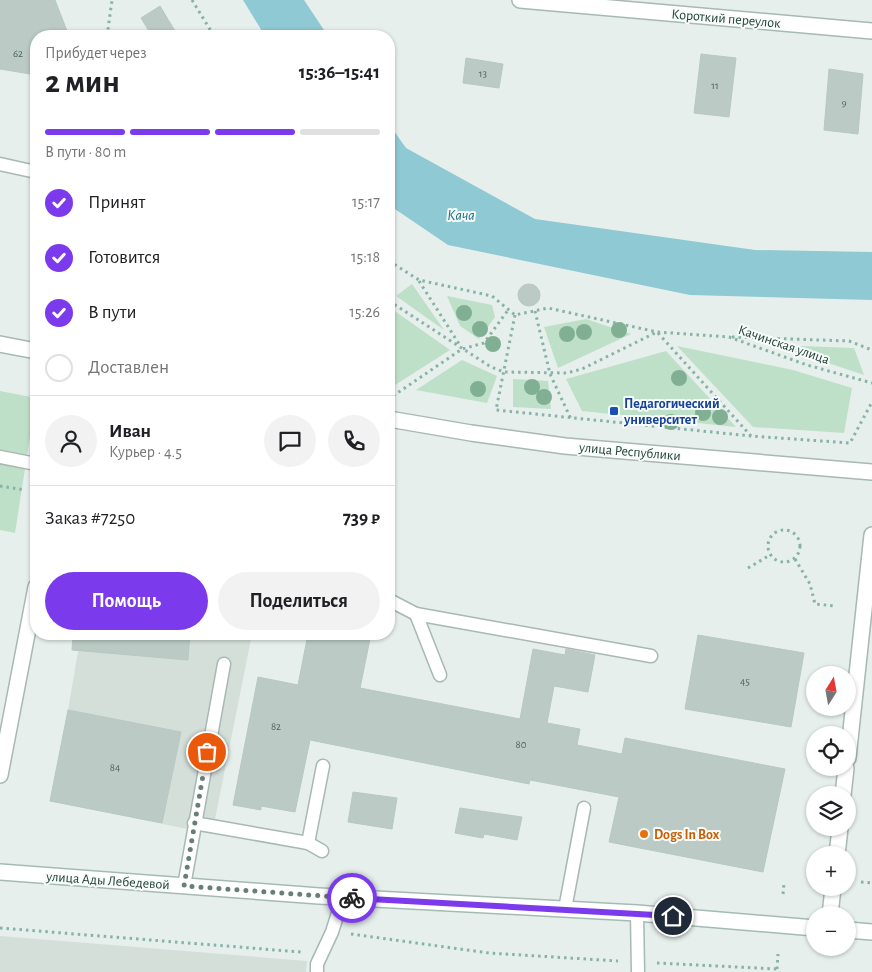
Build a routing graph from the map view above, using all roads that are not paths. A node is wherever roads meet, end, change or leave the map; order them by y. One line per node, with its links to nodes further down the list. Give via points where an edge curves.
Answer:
1 (520, 0): 2 (street, Короткий переулок)
2 (872, 31)
3 (0, 164): 4 (lane)
4 (30, 171)
5 (0, 344): 6 (street)
6 (30, 350)
7 (395, 420): 10 (street, улица Республики, via 565,446)
8 (0, 457): 9 (lane)
9 (30, 463)
10 (872, 472)
11 (872, 535): 15 (street)
12 (395, 603): 13 (lane)
13 (416, 614): 16 (lane); 18 (lane)
14 (30, 618): 21 (street)
15 (867, 630): 19 (street)
16 (651, 656)
17 (224, 664): 23 (lane)
18 (440, 675)
19 (853, 726)
20 (323, 766): 24 (lane)
21 (0, 775)
22 (584, 808): 29 (lane)
23 (194, 822): 24 (lane); 27 (lane)
24 (308, 843): 25 (lane)
25 (322, 851)
26 (0, 872): 27 (street, улица Ады Лебедевой)
27 (184, 886): 28 (street, улица Ады Лебедевой)
28 (343, 897): 29 (street, улица Ады Лебедевой); 35 (lane, via 317,964)
29 (565, 909): 30 (street, улица Ады Лебедевой)
30 (637, 913): 31 (street, улица Ады Лебедевой); 34 (lane)
31 (806, 927)
32 (856, 931): 33 (street)
33 (872, 932)
34 (638, 967)
35 (317, 972)

